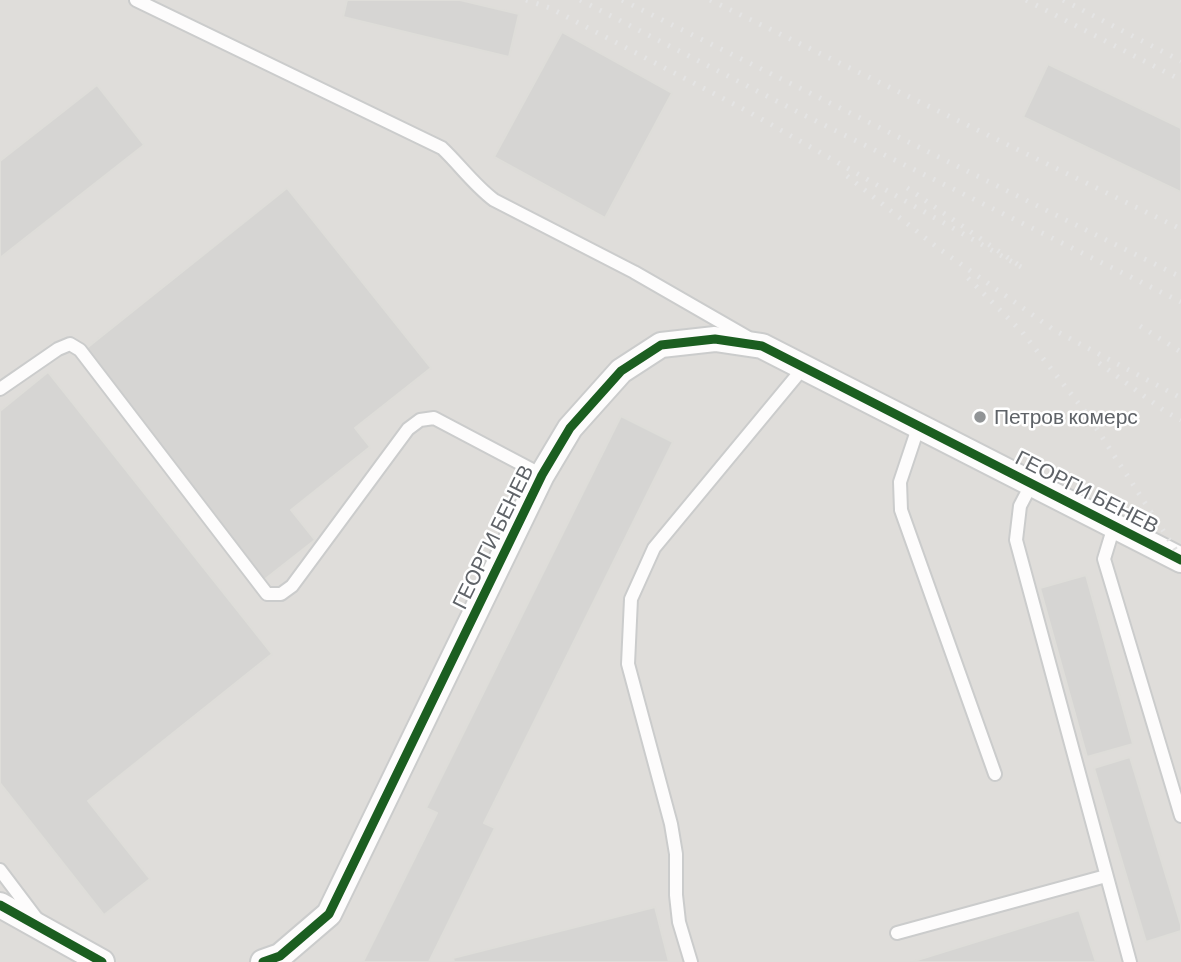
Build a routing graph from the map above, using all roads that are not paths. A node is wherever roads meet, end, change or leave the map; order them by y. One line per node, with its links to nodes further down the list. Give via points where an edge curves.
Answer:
1 (136, 0): 2 (lane, via 442,148 494,200 634,272)
2 (762, 346): 3 (street, ГЕОРГИ БЕНЕВ); 6 (street, ГЕОРГИ БЕНЕВ, via 715,339 661,345 621,371 570,428)
3 (804, 367): 5 (street, ГЕОРГИ БЕНЕВ); 19 (lane, via 654,548 631,599 628,664 671,824 679,922)
4 (0, 389): 6 (lane, via 58,349 70,344 80,350 267,594 281,594 292,586 419,420 434,418)
5 (919, 425): 7 (street, ГЕОРГИ БЕНЕВ); 10 (lane, via 900,482 901,510)
6 (542, 475): 18 (street, ГЕОРГИ БЕНЕВ, via 329,914 279,956)
7 (1032, 483): 8 (street, ГЕОРГИ БЕНЕВ); 13 (lane, via 1020,506 1016,540)
8 (1114, 526): 9 (street, ГЕОРГИ БЕНЕВ); 11 (lane, via 1104,559)
9 (1181, 560)
10 (995, 774)
11 (1181, 816)
12 (0, 870): 15 (lane)
13 (1107, 876): 16 (lane); 20 (lane)
14 (0, 905): 15 (street)
15 (45, 930): 17 (street)
16 (897, 933)
17 (102, 962)
18 (263, 962)
19 (691, 962)
20 (1130, 962)

